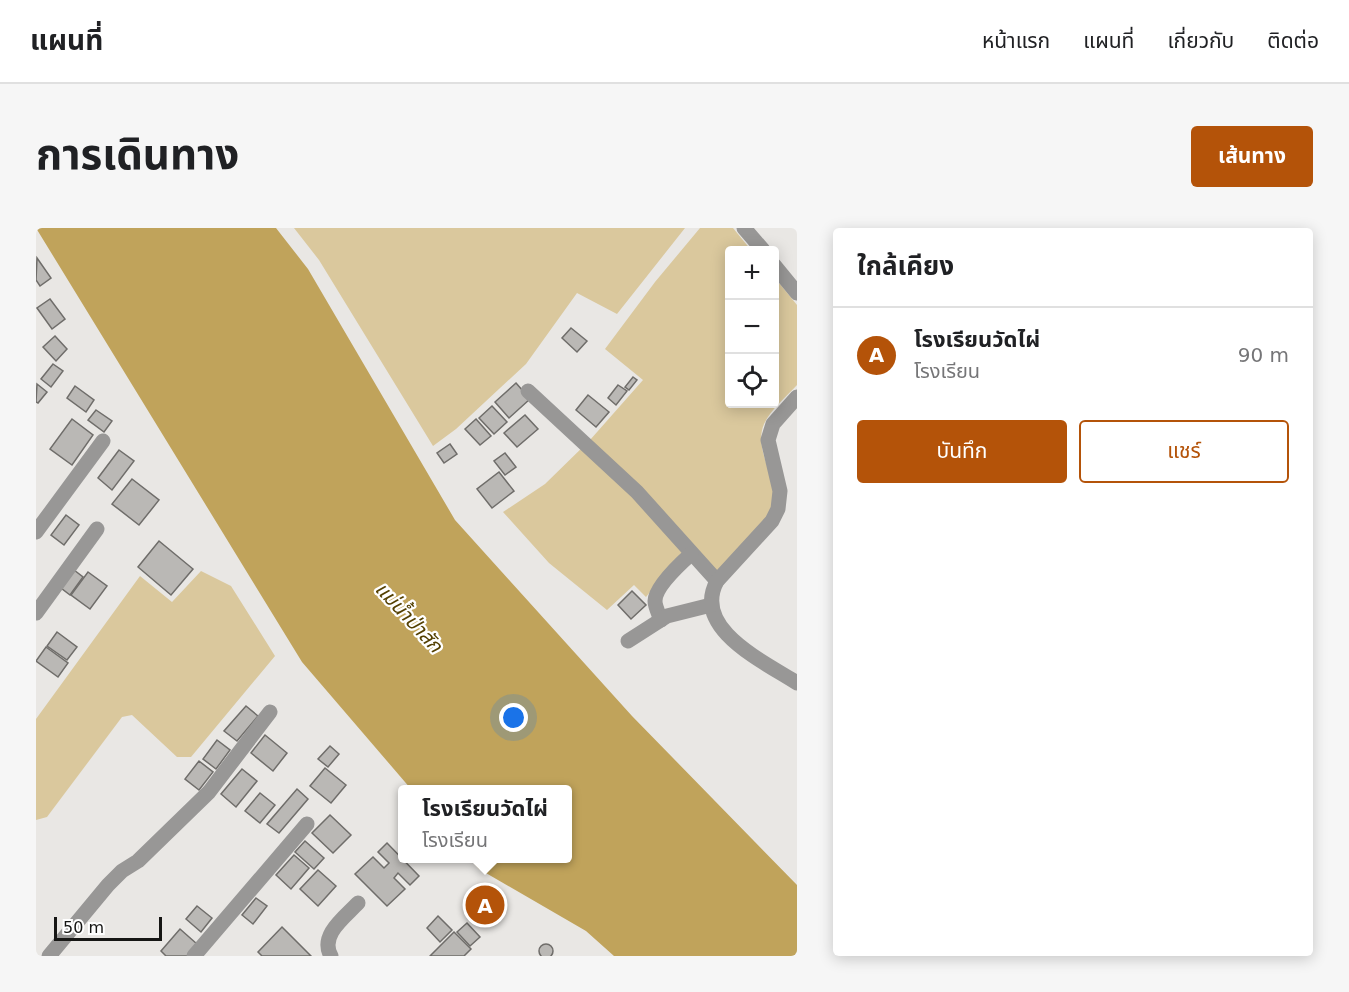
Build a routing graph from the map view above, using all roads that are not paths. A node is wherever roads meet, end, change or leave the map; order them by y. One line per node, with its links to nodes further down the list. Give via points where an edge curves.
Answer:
1 (744, 228): 2 (street)
2 (760, 246)
3 (779, 271): 4 (street)
4 (797, 293)
5 (528, 391): 10 (street, via 637,492)
6 (797, 397): 11 (street, via 772,424 768,440 780,491 778,510)
7 (103, 441): 9 (street)
8 (97, 529): 13 (street)
9 (36, 532)
10 (691, 554): 11 (street); 14 (street, via 656,594)
11 (717, 581): 12 (street, via 711,592)
12 (711, 605): 14 (street); 16 (street, via 719,625 735,642)
13 (36, 613)
14 (661, 620): 15 (street)
15 (628, 641)
16 (797, 683)
17 (270, 712): 20 (street, via 209,792 108,885)
18 (307, 824): 21 (street)
19 (358, 903): 22 (street, via 329,934)
20 (49, 956)
21 (194, 956)
22 (331, 956)

